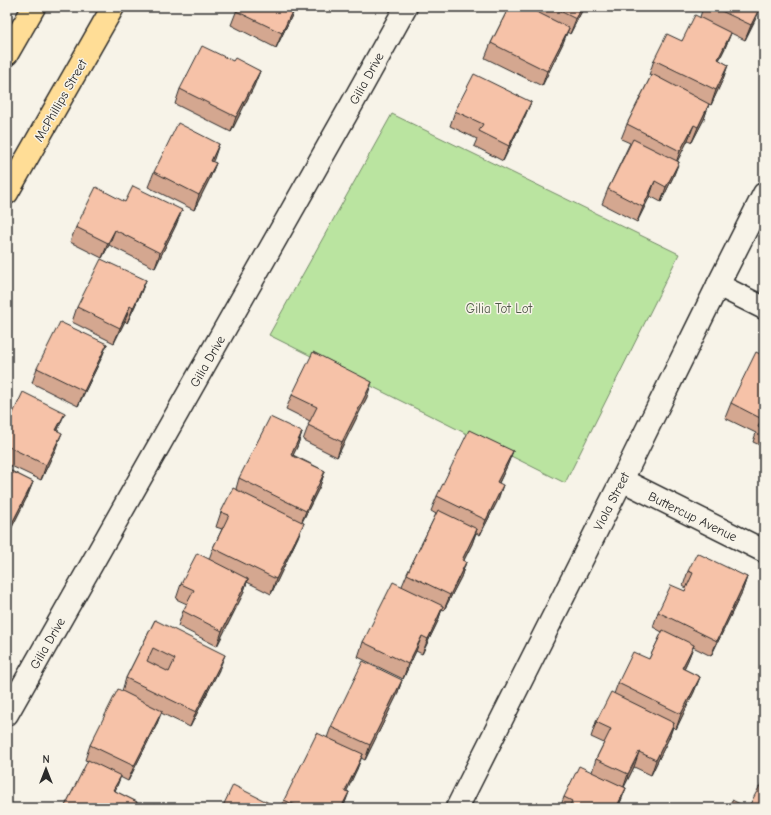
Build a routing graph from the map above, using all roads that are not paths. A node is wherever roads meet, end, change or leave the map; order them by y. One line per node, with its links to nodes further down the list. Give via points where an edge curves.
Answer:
1 (34, 7): 4 (main road)
2 (113, 7): 5 (main road, McPhillips Street)
3 (406, 7): 11 (street, Gilia Drive)
4 (7, 54)
5 (7, 192)
6 (764, 194): 7 (street, Viola Street)
7 (718, 285): 8 (street); 9 (street, Viola Street)
8 (764, 308)
9 (622, 480): 10 (street, Buttercup Avenue); 12 (street, Viola Street)
10 (764, 551)
11 (7, 714)
12 (457, 808)

